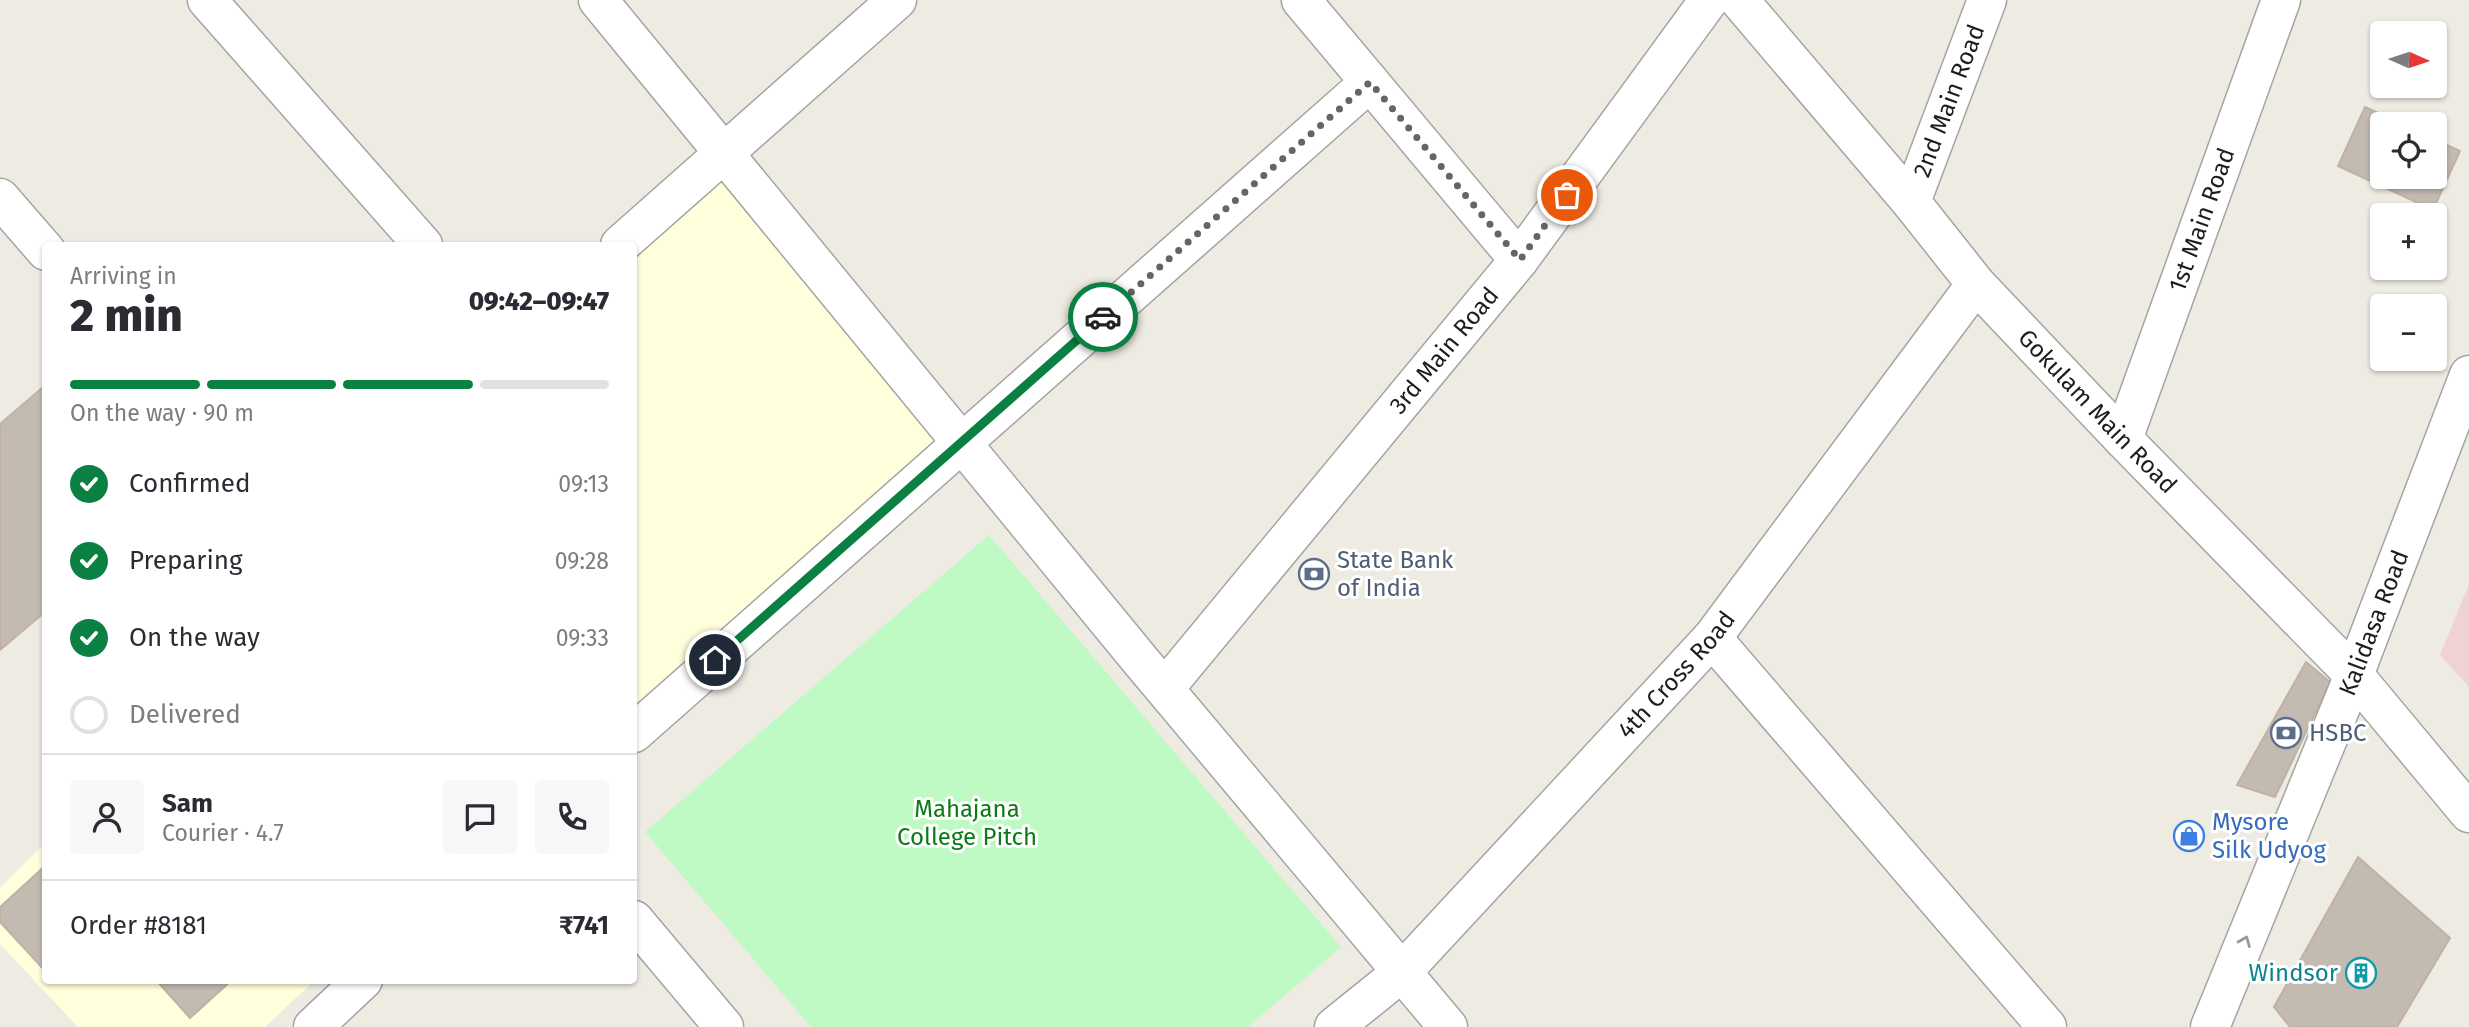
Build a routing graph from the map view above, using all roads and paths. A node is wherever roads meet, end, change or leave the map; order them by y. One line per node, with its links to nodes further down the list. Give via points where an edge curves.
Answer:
1 (207, 0): 13 (street)
2 (598, 0): 10 (street)
3 (897, 0): 10 (street)
4 (1300, 0): 9 (street)
5 (1709, 0): 16 (street, 3rd Main Road)
6 (1739, 0): 12 (street, Gokulam Main Road)
7 (1987, 0): 12 (street, 2nd Main Road)
8 (2281, 0): 19 (street, 1st Main Road)
9 (1370, 82): 16 (street); 20 (street)
10 (724, 153): 14 (street); 20 (street)
11 (0, 198): 15 (street)
12 (1911, 202): 17 (street, Gokulam Main Road)
13 (421, 242)
14 (623, 242)
15 (42, 246)
16 (1520, 260): 23 (street, 3rd Main Road)
17 (1976, 284): 19 (street, Gokulam Main Road); 21 (street, 4th Cross Road)
18 (2469, 375): 22 (street, Kalidasa Road)
19 (2123, 439): 22 (street, Gokulam Main Road)
20 (961, 442): 23 (street); 24 (street)
21 (1713, 638): 27 (street, 4th Cross Road); 33 (street)
22 (2354, 675): 25 (street, Gokulam Main Road); 34 (street, Kalidasa Road, one-way to 22)
23 (1165, 688): 27 (street)
24 (637, 730)
25 (2469, 813)
26 (637, 924): 30 (street)
27 (1401, 972): 31 (street, 4th Cross Road); 32 (street)
28 (359, 984): 29 (street)
29 (313, 1027)
30 (724, 1027)
31 (1334, 1027)
32 (1448, 1027)
33 (2047, 1027)
34 (2210, 1027)

